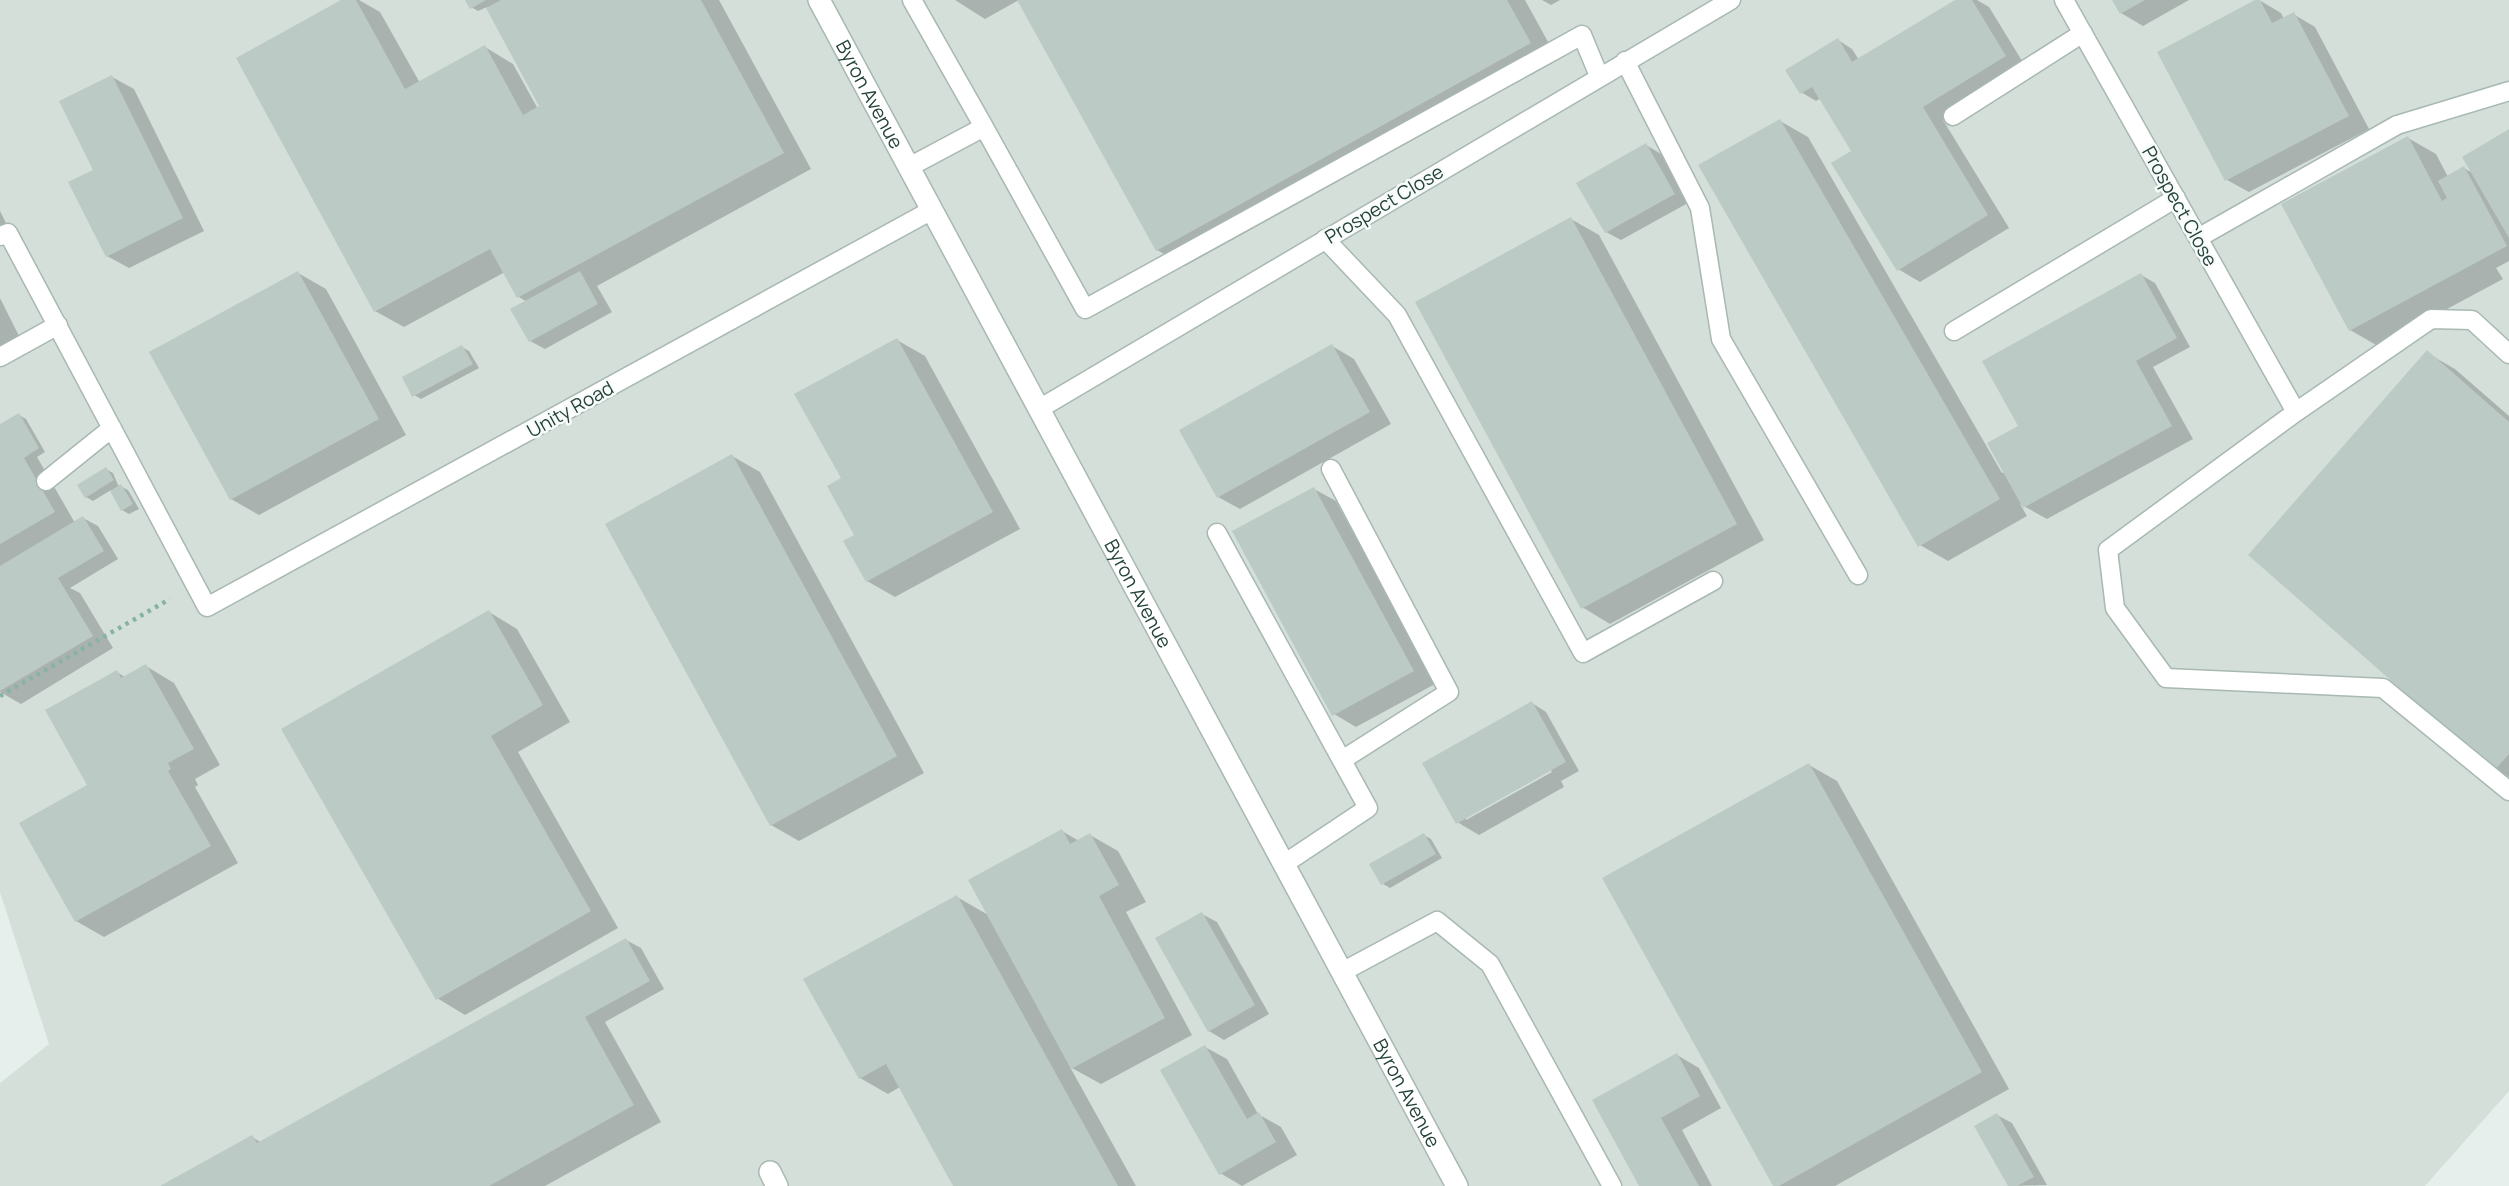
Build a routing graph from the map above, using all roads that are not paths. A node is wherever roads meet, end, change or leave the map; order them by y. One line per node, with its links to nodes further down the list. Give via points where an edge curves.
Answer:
1 (819, 0): 11 (street, Byron Avenue)
2 (912, 0): 10 (lane)
3 (1731, 0): 6 (lane, Prospect Close)
4 (2064, 0): 5 (lane, Prospect Close)
5 (2083, 33): 9 (lane); 12 (lane, Prospect Close)
6 (1625, 61): 7 (lane, Prospect Close); 27 (lane, via 1700,208 1721,339)
7 (1599, 76): 10 (lane, via 1582,35 1085,309); 16 (lane, Prospect Close)
8 (2509, 90): 15 (lane, via 2398,125)
9 (1953, 116)
10 (984, 127): 11 (lane)
11 (909, 167): 13 (street, Byron Avenue)
12 (2176, 198): 15 (lane, Prospect Close); 18 (lane)
13 (932, 211): 21 (street, Byron Avenue); 23 (lane, Unity Road, via 207,607)
14 (0, 236): 17 (lane, via 8,233)
15 (2198, 238): 22 (lane, Prospect Close)
16 (1325, 239): 21 (lane, Prospect Close); 28 (lane, via 1396,315 1583,653)
17 (58, 326): 20 (lane); 23 (lane)
18 (1954, 331)
19 (2509, 354): 22 (lane, via 2472,320 2431,319)
20 (0, 357)
21 (1039, 409): 31 (street, Byron Avenue)
22 (2296, 412): 30 (lane, via 2108,550 2115,608 2166,678 2383,688)
23 (112, 428): 25 (lane)
24 (1331, 469): 29 (lane, via 1450,692)
25 (46, 481)
26 (1217, 533): 29 (lane)
27 (1857, 575)
28 (1713, 581)
29 (1342, 760): 31 (lane, via 1368,808)
30 (2509, 791)
31 (1284, 864): 32 (street, Byron Avenue)
32 (1342, 972): 33 (street, Byron Avenue); 34 (lane, via 1437,921 1490,964)
33 (1457, 1186)
34 (1612, 1186)

